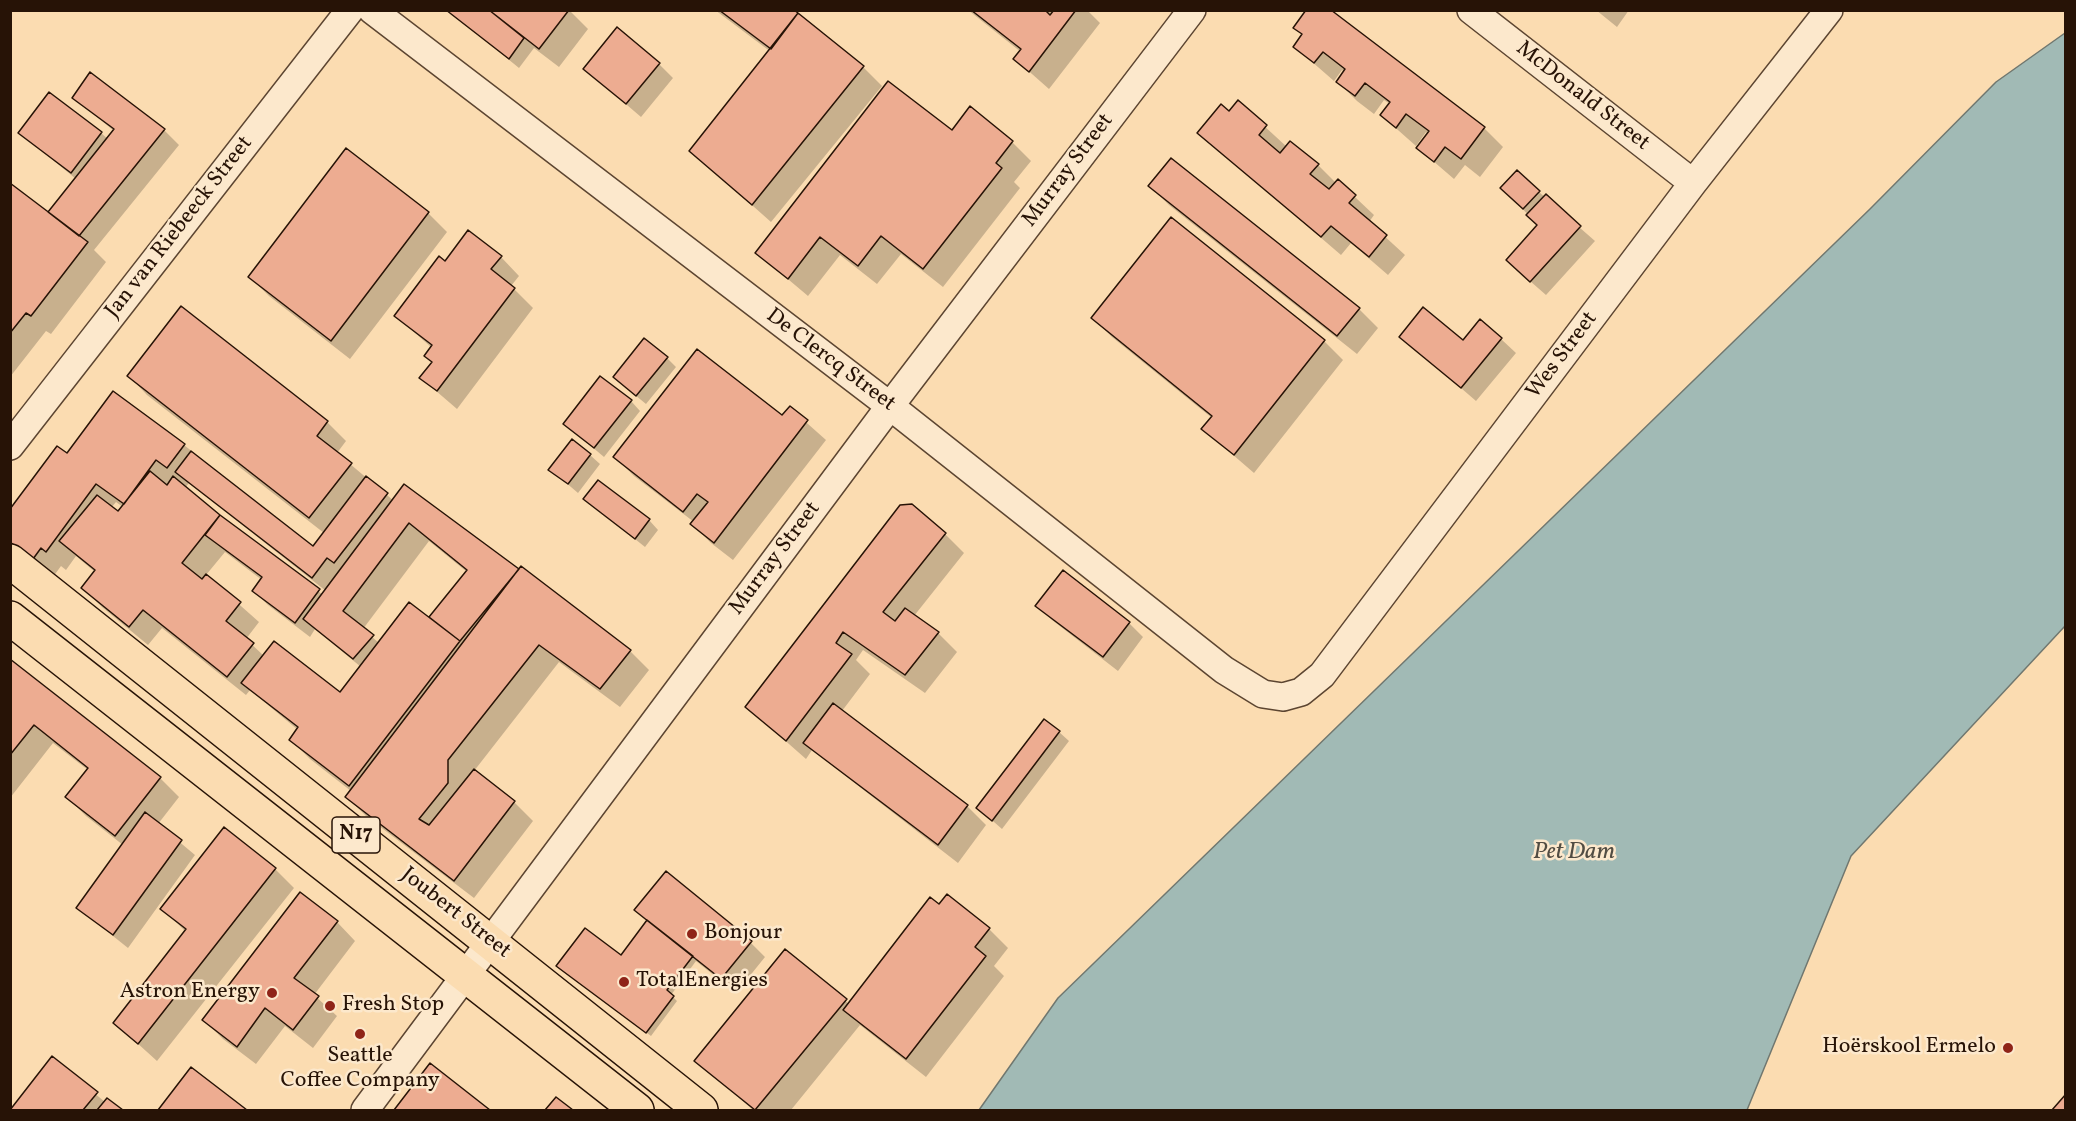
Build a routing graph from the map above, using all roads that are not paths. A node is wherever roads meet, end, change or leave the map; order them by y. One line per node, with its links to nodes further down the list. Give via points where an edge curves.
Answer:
1 (350, 10): 8 (street, Jan van Riebeeck Street)
2 (372, 10): 7 (street, De Clercq Street)
3 (1192, 10): 7 (street, Murray Street)
4 (1471, 10): 6 (street, McDonald Street)
5 (1829, 10): 6 (street, Wes Street)
6 (1693, 183): 11 (street, Wes Street, via 1322,675)
7 (890, 406): 11 (street, De Clercq Street, via 1224,670 1263,694); 12 (street, Murray Street)
8 (10, 446)
9 (10, 561): 12 (highway, Joubert Street / N17)
10 (10, 618): 13 (highway, Joubert Street / N17)
11 (1292, 695)
12 (491, 942): 13 (street, Murray Street); 16 (highway, Joubert Street / N17)
13 (464, 977): 14 (street, Murray Street); 15 (highway, Joubert Street / N17)
14 (365, 1110)
15 (637, 1110)
16 (701, 1110)

